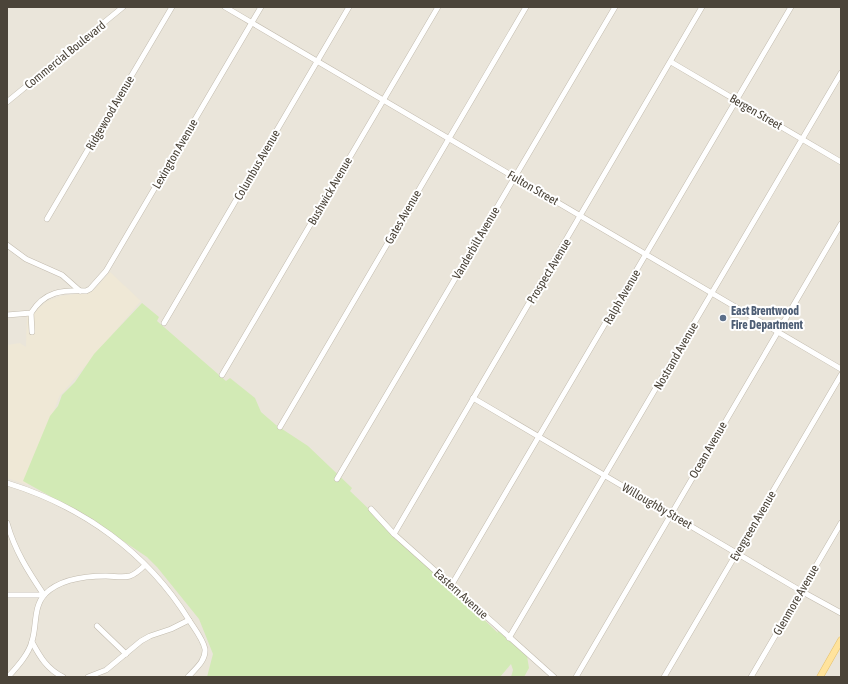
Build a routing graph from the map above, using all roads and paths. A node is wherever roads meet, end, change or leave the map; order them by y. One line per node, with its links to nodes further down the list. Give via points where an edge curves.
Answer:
1 (123, 7): 17 (street, Commercial Boulevard)
2 (172, 7): 23 (street, Ridgewood Avenue)
3 (225, 7): 11 (street, Fulton Street)
4 (261, 7): 11 (street, Lexington Avenue)
5 (350, 7): 12 (street, Columbus Avenue)
6 (438, 7): 15 (street, Bushwick Avenue)
7 (526, 7): 18 (street, Gates Avenue)
8 (615, 7): 21 (street, Vanderbilt Avenue)
9 (702, 7): 13 (street, Prospect Avenue)
10 (791, 7): 16 (street, Ralph Avenue)
11 (252, 23): 12 (street, Fulton Street); 27 (street, Lexington Avenue, via 109,266 90,289)
12 (317, 61): 15 (street, Fulton Street); 31 (street, Columbus Avenue)
13 (671, 62): 16 (street, Bergen Street); 22 (street, Prospect Avenue)
14 (841, 73): 19 (street, Nostrand Avenue)
15 (384, 100): 18 (street, Fulton Street); 35 (street, Bushwick Avenue)
16 (736, 101): 19 (street, Bergen Street); 26 (street, Ralph Avenue)
17 (7, 102)
18 (448, 139): 21 (street, Fulton Street); 38 (street, Gates Avenue)
19 (802, 140): 20 (street, Bergen Street); 28 (street, Nostrand Avenue)
20 (841, 162)
21 (514, 177): 22 (street, Fulton Street); 41 (street, Vanderbilt Avenue)
22 (581, 216): 26 (street, Fulton Street); 37 (street, Prospect Avenue)
23 (47, 219)
24 (841, 224): 32 (street, Ocean Avenue)
25 (7, 245): 27 (street, via 26,259 62,275)
26 (646, 255): 28 (street, Fulton Street); 39 (street, Ralph Avenue)
27 (80, 291): 29 (street, via 51,294 39,302)
28 (712, 293): 32 (street, Fulton Street); 40 (street, Nostrand Avenue)
29 (31, 313): 30 (street); 33 (street)
30 (7, 315)
31 (164, 323)
32 (778, 331): 34 (street, Fulton Street); 44 (street, Ocean Avenue)
33 (32, 332)
34 (841, 368)
35 (222, 375)
36 (841, 375): 48 (street, Evergreen Avenue)
37 (473, 398): 39 (street, Willoughby Street); 47 (street, Prospect Avenue)
38 (280, 427)
39 (539, 437): 40 (street, Willoughby Street); 50 (street, Ralph Avenue)
40 (605, 476): 44 (street, Willoughby Street); 57 (street, Nostrand Avenue)
41 (337, 479)
42 (7, 483): 49 (street, via 30,490 74,510 109,533)
43 (371, 509): 47 (street, Eastern Avenue)
44 (671, 515): 48 (street, Willoughby Street); 66 (street, Ocean Avenue)
45 (7, 523): 53 (street, via 25,567)
46 (841, 524): 51 (street, Glenmore Avenue)
47 (394, 534): 50 (street, Eastern Avenue)
48 (736, 553): 51 (street, Willoughby Street); 67 (street, Evergreen Avenue)
49 (145, 565): 53 (street, via 132,576 74,580 58,585); 55 (street, via 171,594)
50 (452, 586): 57 (street, Eastern Avenue)
51 (801, 591): 54 (street, Willoughby Street); 68 (street, Glenmore Avenue)
52 (7, 595): 53 (street)
53 (44, 595): 59 (street, via 37,610)
54 (841, 613)
55 (189, 620): 60 (street, via 171,630 150,636); 64 (street, via 205,650 203,661)
56 (97, 626): 60 (street)
57 (509, 638): 65 (street, Eastern Avenue)
58 (841, 640): 69 (main road)
59 (32, 642): 61 (street); 62 (street, via 50,670)
60 (126, 654): 63 (street, via 106,670)
61 (8, 677)
62 (63, 677)
63 (88, 677)
64 (188, 677)
65 (554, 677)
66 (576, 677)
67 (664, 677)
68 (751, 677)
69 (820, 677)

